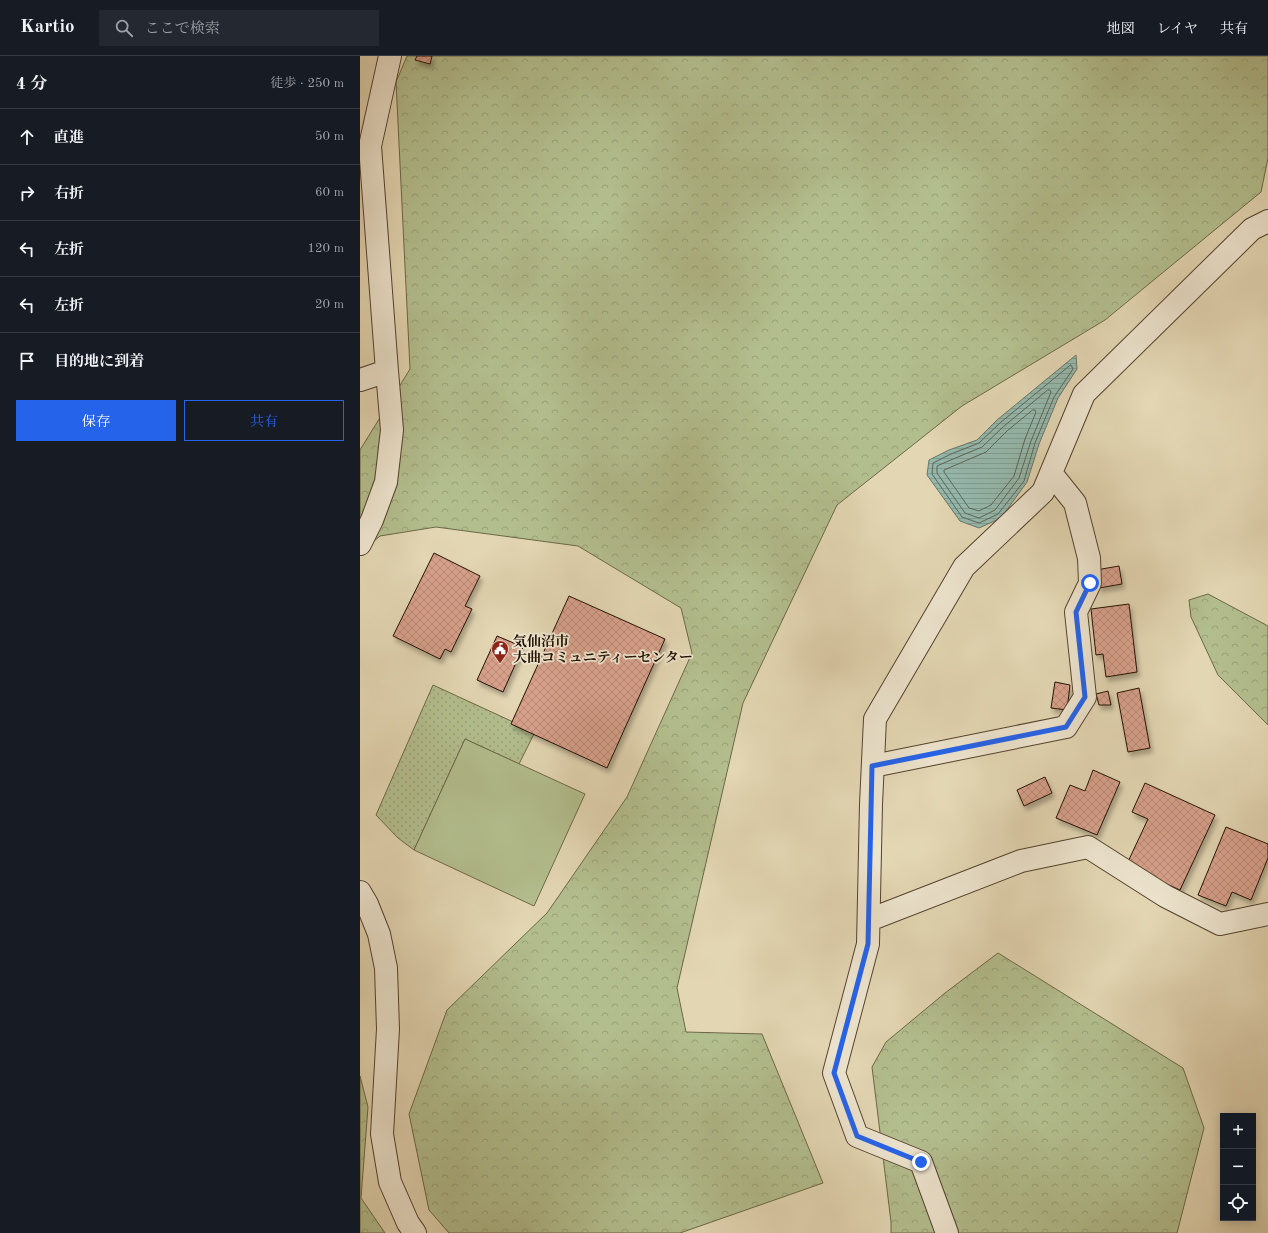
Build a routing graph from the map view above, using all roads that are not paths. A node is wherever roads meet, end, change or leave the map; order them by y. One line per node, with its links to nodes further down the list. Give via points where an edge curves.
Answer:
1 (390, 56): 3 (street, via 370,146)
2 (1268, 220): 5 (street, via 1252,229 1084,394)
3 (387, 371): 4 (street); 6 (street, via 392,430 386,482)
4 (360, 380)
5 (1051, 473): 7 (street, via 1043,492 964,567 875,719); 7 (street, via 1075,503 1089,558 1090,583 1076,612 1085,697 1066,727)
6 (360, 544)
7 (872, 766): 10 (street)
8 (360, 892): 11 (street, via 379,934 386,968 388,1029 382,1134 390,1182)
9 (1268, 914): 10 (street, via 1220,924 1165,896 1088,847 1021,861)
10 (869, 920): 12 (street, via 868,944 834,1073 857,1136 921,1162)
11 (415, 1233)
12 (947, 1233)

